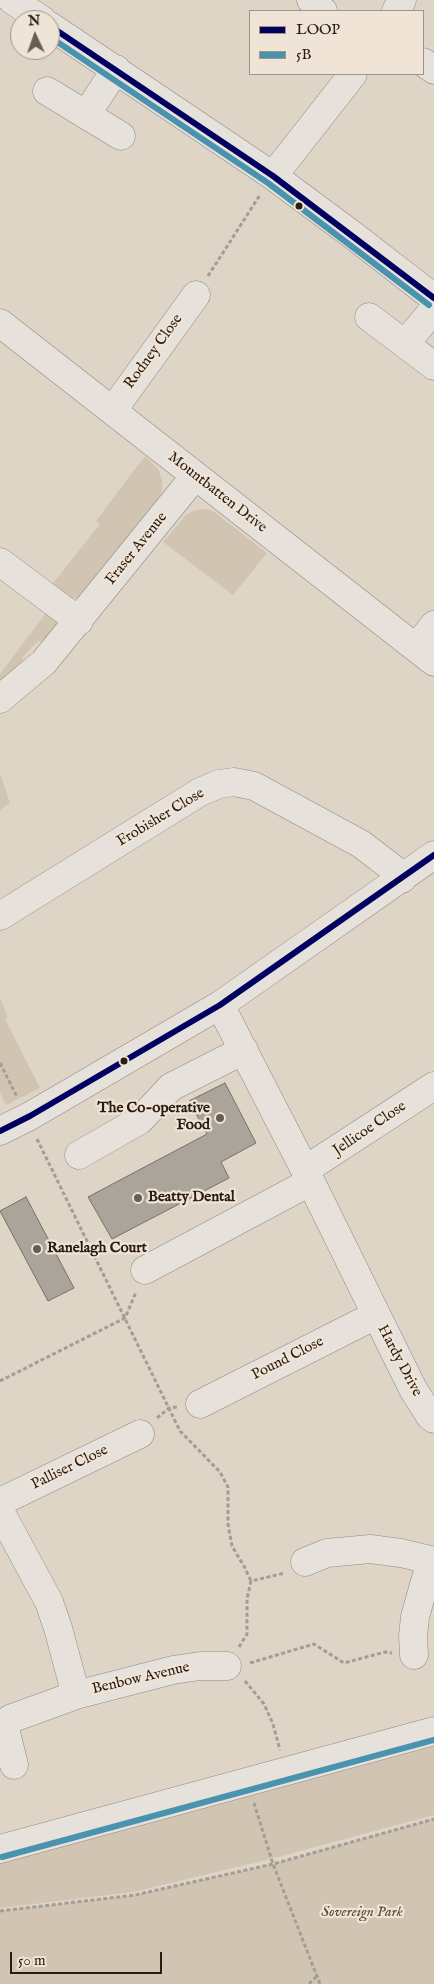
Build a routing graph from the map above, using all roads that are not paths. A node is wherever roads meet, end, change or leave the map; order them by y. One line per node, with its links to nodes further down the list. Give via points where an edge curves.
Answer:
1 (12, 0): 3 (street)
2 (311, 0): 4 (street)
3 (27, 10)
4 (322, 10)
5 (60, 33): 6 (street)
6 (116, 69): 9 (street); 11 (street)
7 (352, 75): 11 (street)
8 (47, 91): 9 (street)
9 (86, 115): 10 (street)
10 (121, 136)
11 (273, 176): 13 (street)
12 (196, 295): 19 (street, Rodney Close)
13 (434, 298)
14 (434, 309): 17 (street)
15 (369, 317): 17 (street)
16 (1, 326): 19 (street, Mountbatten Drive)
17 (405, 344): 18 (street)
18 (434, 366)
19 (113, 410): 20 (street, Mountbatten Drive)
20 (195, 476): 22 (street, Fraser Avenue); 24 (street, Mountbatten Drive)
21 (0, 562): 22 (street)
22 (79, 621): 25 (street, Fraser Avenue, via 44,662)
23 (434, 625): 24 (street)
24 (425, 655)
25 (0, 699)
26 (434, 855): 27 (street)
27 (402, 879): 28 (street, Frobisher Close, via 362,844 254,786 234,782 200,792); 29 (street)
28 (0, 916)
29 (220, 1005): 30 (street, Hardy Drive); 32 (street)
30 (244, 1050): 33 (street, via 171,1087 140,1120); 34 (street, Hardy Drive)
31 (434, 1086): 34 (street, Jellicoe Close)
32 (0, 1131)
33 (78, 1155)
34 (307, 1176): 35 (street, Jellicoe Close); 36 (street, Hardy Drive)
35 (145, 1270)
36 (376, 1315): 37 (street, Pound Close); 38 (street, Hardy Drive, via 413,1389)
37 (200, 1404)
38 (434, 1419)
39 (140, 1434): 40 (street, Palliser Close)
40 (0, 1502)
41 (0, 1512): 46 (street, Benbow Avenue, via 49,1602)
42 (433, 1561): 43 (street, via 370,1550 327,1553); 44 (street, via 414,1617)
43 (305, 1562)
44 (414, 1654)
45 (227, 1666): 46 (street, Benbow Avenue, via 173,1670)
46 (76, 1695): 48 (street, via 10,1719 6,1728)
47 (434, 1731): 49 (street)
48 (14, 1765)
49 (0, 1849)

